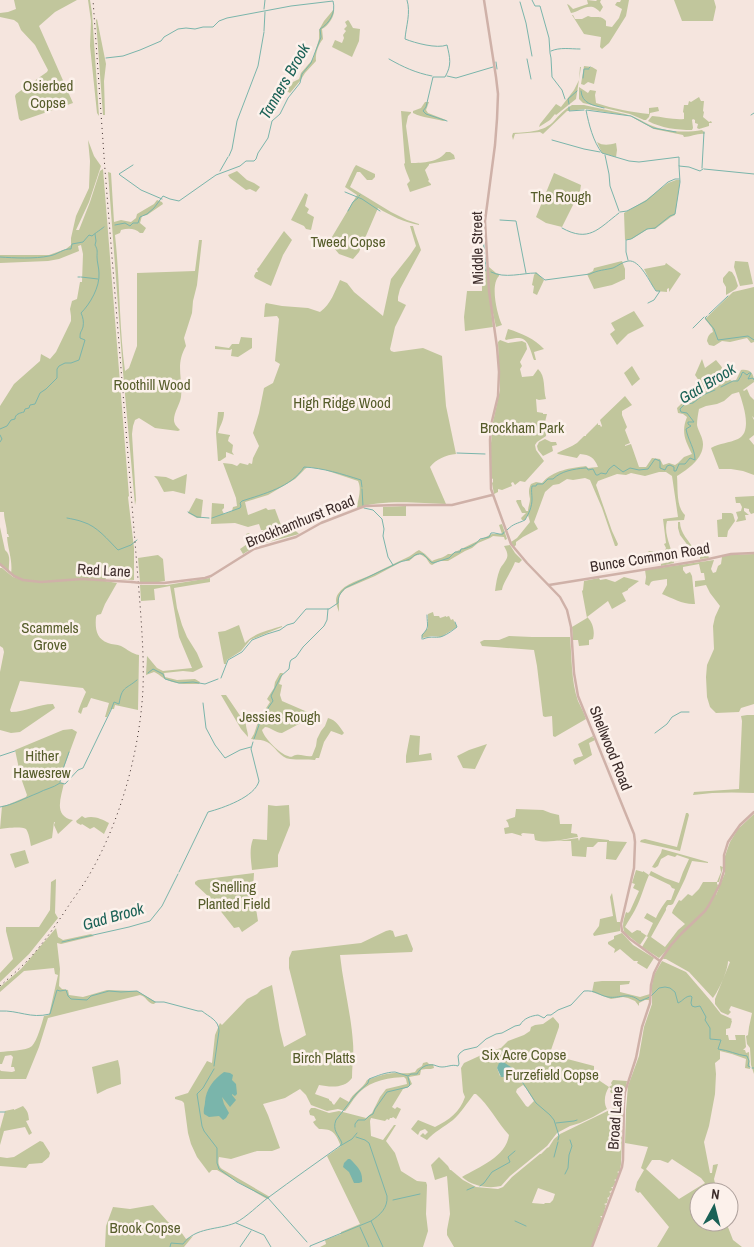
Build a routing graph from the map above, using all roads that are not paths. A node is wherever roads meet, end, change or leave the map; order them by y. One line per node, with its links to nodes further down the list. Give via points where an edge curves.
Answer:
1 (484, 0): 2 (street, Middle Street, via 498,100 485,221 498,372 498,396 490,440)
2 (492, 495): 3 (street, Middle Street); 6 (street, Brockhamhurst Road, via 452,504 365,506 321,523 296,537 254,549)
3 (511, 544): 7 (street, Shellwood Road)
4 (754, 553): 7 (street, Bunce Common Road)
5 (0, 564): 6 (street, Red Lane, bridge, via 14,576 41,582 82,578 164,583)
6 (211, 576)
7 (549, 584): 9 (street, Shellwood Road, via 567,608 578,696 634,834 634,868 622,931)
8 (754, 812): 9 (street, Broad Lane, via 728,842 724,872 709,906 680,934)
9 (661, 960): 10 (street, Broad Lane, via 652,980 649,1007 625,1092 623,1164)
10 (592, 1247)

